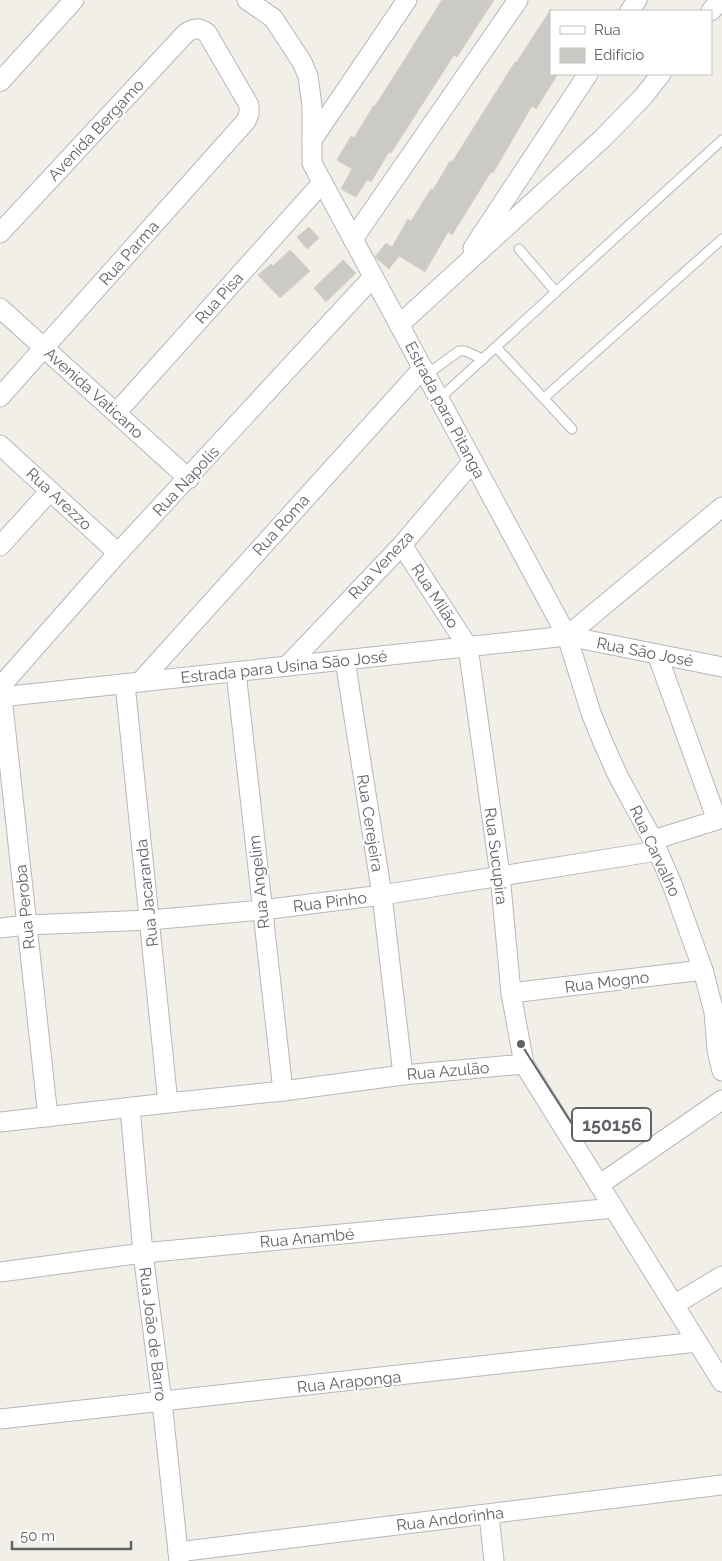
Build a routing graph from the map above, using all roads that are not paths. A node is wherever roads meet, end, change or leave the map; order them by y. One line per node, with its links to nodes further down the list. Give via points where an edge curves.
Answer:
1 (74, 0): 10 (street)
2 (246, 0): 11 (street, Estrada para Pitanga, via 273,18 302,62 308,76 312,106)
3 (407, 0): 11 (street)
4 (518, 0): 15 (street)
5 (720, 0): 6 (street)
6 (712, 10)
7 (193, 28): 14 (street, Avenida Bergamo); 24 (street, Rua Parma, via 207,33 249,105 249,114)
8 (587, 75): 18 (street)
9 (660, 75): 18 (street, via 603,138)
10 (0, 82)
11 (312, 140): 13 (street, Estrada para Pitanga, via 312,163)
12 (722, 140): 20 (lane)
13 (322, 183): 15 (street, Estrada para Pitanga); 30 (street, Rua Pisa)
14 (0, 234)
15 (353, 239): 19 (street, Estrada para Pitanga)
16 (722, 239): 28 (lane)
17 (519, 249): 20 (lane)
18 (458, 270): 22 (street)
19 (373, 277): 22 (street, Estrada para Pitanga); 34 (street, Rua Napolis)
20 (556, 292): 23 (lane)
21 (0, 308): 24 (street, Avenida Vaticano)
22 (399, 325): 26 (street, Estrada para Pitanga)
23 (496, 347): 25 (lane); 28 (lane)
24 (44, 348): 27 (street, Rua Parma); 30 (street, Avenida Vaticano)
25 (483, 359): 26 (lane, via 460,351); 29 (lane)
26 (424, 372): 29 (street, Estrada para Pitanga); 47 (street, Rua Roma)
27 (0, 396)
28 (544, 398): 31 (lane)
29 (439, 399): 33 (street, Estrada para Pitanga)
30 (116, 413): 34 (street, Avenida Vaticano)
31 (572, 429)
32 (0, 445): 35 (street, Rua Arezzo)
33 (473, 461): 37 (street, Rua Veneza); 40 (street, Estrada para Pitanga)
34 (189, 479): 39 (street, Rua Napolis)
35 (50, 491): 38 (street); 39 (street, Rua Arezzo)
36 (722, 507): 40 (street)
37 (402, 545): 41 (street, Rua Milão); 44 (street, Rua Veneza)
38 (0, 546)
39 (118, 554): 48 (street, Rua Napolis)
40 (567, 636): 41 (street, Estrada para Usina São José); 42 (street, Rua São José); 50 (street, Rua Carvalho, via 602,740)
41 (468, 647): 43 (street, Estrada para Usina São José); 51 (street, Rua Sucupira)
42 (657, 654): 45 (street, Rua São José); 49 (street)
43 (345, 660): 44 (street, Estrada para Usina São José); 52 (street, Rua Cerejeira)
44 (286, 666): 46 (street, Estrada para Usina São José)
45 (722, 668)
46 (236, 672): 47 (street, Estrada para Usina São José); 53 (street, Rua Angelim)
47 (132, 683): 48 (street, Estrada para Usina São José); 54 (street, Rua Jacaranda)
48 (1, 694): 55 (street, Rua Peroba)
49 (720, 821): 50 (street, Rua Pinho)
50 (655, 846): 51 (street, Rua Pinho); 57 (street, Rua Carvalho)
51 (500, 875): 52 (street, Rua Pinho); 58 (street, Rua Sucupira)
52 (382, 895): 53 (street, Rua Pinho); 61 (street, Rua Cerejeira)
53 (262, 910): 54 (street, Rua Pinho); 62 (street, Rua Angelim)
54 (150, 920): 55 (street, Rua Pinho); 64 (street, Rua Jacaranda)
55 (27, 925): 56 (street, Rua Pinho); 66 (street, Rua Peroba)
56 (0, 928)
57 (703, 970): 58 (street, Rua Mogno); 60 (street, Rua Carvalho, via 714,1012)
58 (511, 993): 59 (street, Rua Sucupira)
59 (524, 1064): 61 (street, Rua Azulão); 68 (street)
60 (722, 1071)
61 (402, 1075): 62 (street, Rua Azulão)
62 (283, 1091): 64 (street, Rua Azulão)
63 (722, 1100): 68 (street)
64 (168, 1102): 65 (street, Rua Azulão)
65 (130, 1108): 66 (street, Rua Azulão); 70 (street, Rua João de Barro)
66 (48, 1117): 67 (street, Rua Azulão)
67 (0, 1122)
68 (599, 1185): 69 (street)
69 (614, 1208): 70 (street, Rua Anambé); 73 (street)
70 (143, 1253): 71 (street, Rua Anambé); 76 (street, Rua João de Barro)
71 (0, 1272)
72 (722, 1276): 73 (street)
73 (674, 1305): 74 (street)
74 (697, 1342): 75 (street); 76 (street, Rua Araponga)
75 (722, 1382)
76 (162, 1402): 77 (street, Rua Araponga); 80 (street, Rua João de Barro)
77 (0, 1419)
78 (722, 1486): 79 (street, Rua Andorinha)
79 (489, 1515): 80 (street, Rua Andorinha); 81 (street)
80 (178, 1556)
81 (494, 1561)

